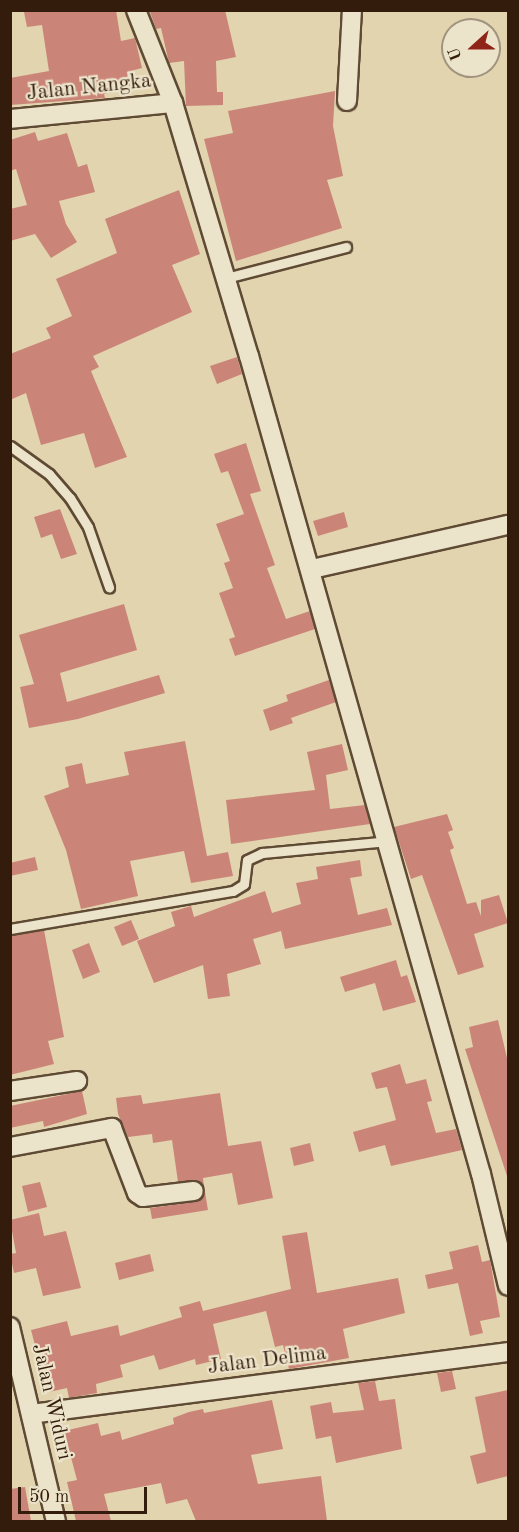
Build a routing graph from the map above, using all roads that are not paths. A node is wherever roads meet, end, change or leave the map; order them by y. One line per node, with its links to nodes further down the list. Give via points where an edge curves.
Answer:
1 (135, 10): 4 (street)
2 (352, 10): 3 (street)
3 (347, 101)
4 (173, 103): 5 (street, Jalan Nangka); 7 (street)
5 (10, 119)
6 (346, 247): 7 (lane)
7 (226, 278): 10 (street)
8 (10, 446): 11 (lane, via 49,474 70,498 88,527)
9 (508, 525): 10 (street)
10 (312, 569): 12 (street)
11 (109, 587)
12 (388, 841): 13 (lane, via 262,853 247,860 244,884 233,891); 18 (street)
13 (10, 929)
14 (77, 1081): 15 (street)
15 (10, 1091)
16 (10, 1147): 17 (street, via 112,1128 136,1193 143,1197)
17 (194, 1191)
18 (508, 1286)
19 (10, 1327): 21 (street, Jalan Widuri)
20 (508, 1352): 21 (street, Jalan Delima)
21 (31, 1414): 22 (street, Jalan Widuri)
22 (56, 1521)

